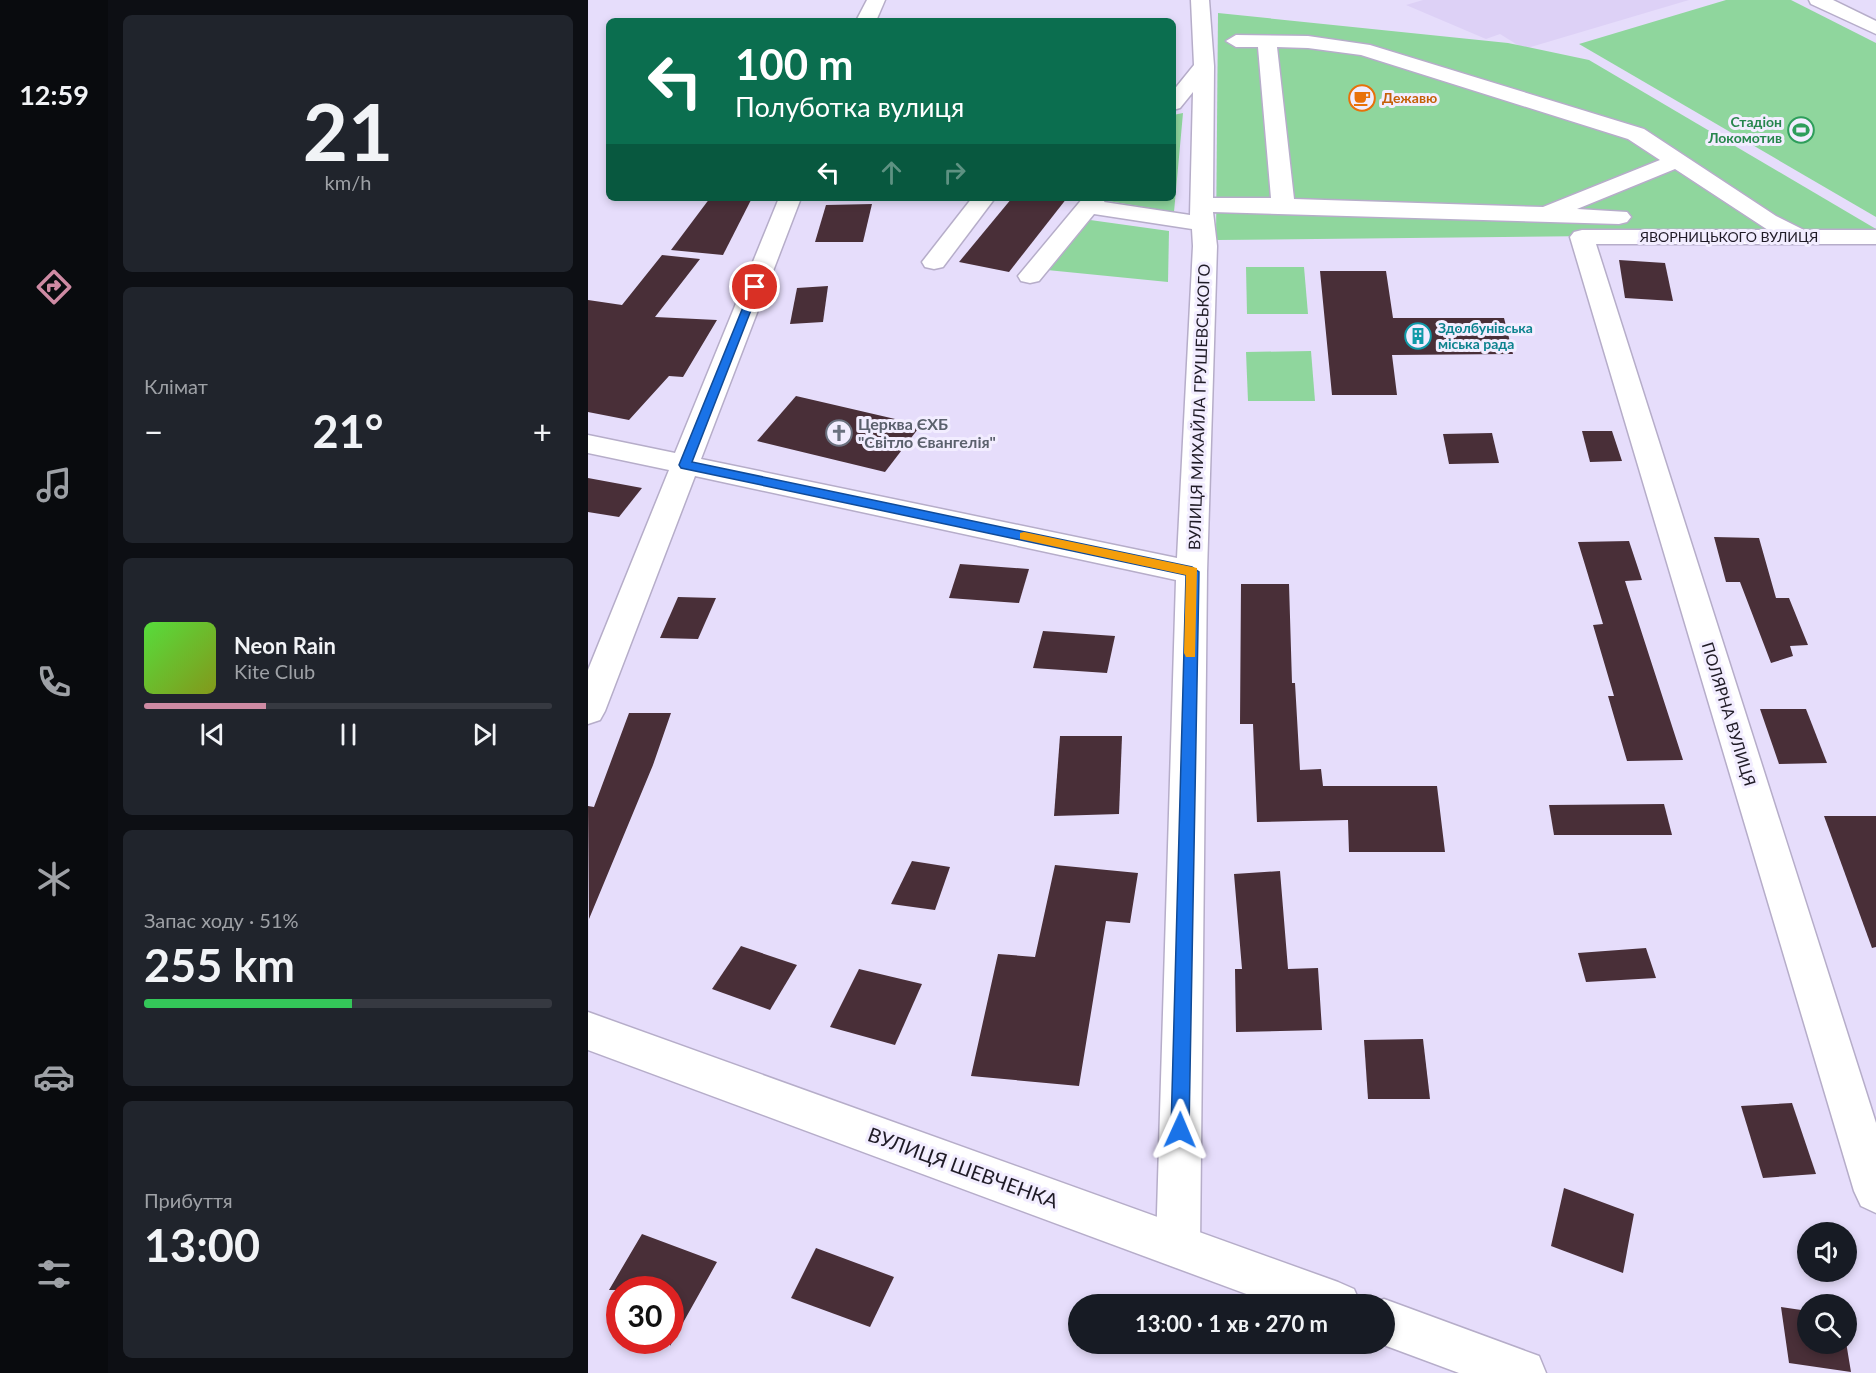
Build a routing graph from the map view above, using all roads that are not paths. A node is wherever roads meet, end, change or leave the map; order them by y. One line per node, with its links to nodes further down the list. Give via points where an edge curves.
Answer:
1 (876, 0): 4 (street)
2 (1200, 0): 8 (street, ВУЛИЦЯ МИХАЙЛА ГРУШЕВСЬКОГО)
3 (1818, 0): 5 (street)
4 (867, 18)
5 (1876, 28)
6 (1236, 41): 7 (street)
7 (1267, 42): 9 (street, via 1308,42 1375,63); 16 (street)
8 (1204, 66): 11 (street); 17 (street, ВУЛИЦЯ МИХАЙЛА ГРУШЕВСЬКОГО)
9 (1437, 72): 10 (street, via 1416,82); 12 (street, via 1635,134)
10 (1406, 82)
11 (1176, 100)
12 (1676, 161): 18 (street); 19 (street)
13 (789, 201): 26 (street)
14 (982, 201): 23 (street)
15 (1091, 202): 17 (street); 24 (street)
16 (1283, 205): 17 (street); 18 (street)
17 (1202, 214): 27 (street, ВУЛИЦЯ МИХАЙЛА ГРУШЕВСЬКОГО)
18 (1540, 215): 19 (street)
19 (1768, 221): 21 (street)
20 (1582, 237): 21 (street, ЯВОРНИЦЬКОГО ВУЛИЦЯ); 30 (street, ПОЛЯРНА ВУЛИЦЯ)
21 (1801, 237): 22 (street, ЯВОРНИЦЬКОГО ВУЛИЦЯ)
22 (1876, 237)
23 (934, 261)
24 (1030, 276)
25 (588, 444): 26 (street)
26 (685, 465): 27 (street); 28 (street)
27 (1192, 572): 31 (street, ВУЛИЦЯ МИХАЙЛА ГРУШЕВСЬКОГО)
28 (588, 711)
29 (588, 1031): 31 (street, ВУЛИЦЯ ШЕВЧЕНКА)
30 (1876, 1191)
31 (1178, 1246): 32 (street, ВУЛИЦЯ ШЕВЧЕНКА)
32 (1308, 1294)
33 (1395, 1326): 34 (street)
34 (1522, 1373)

